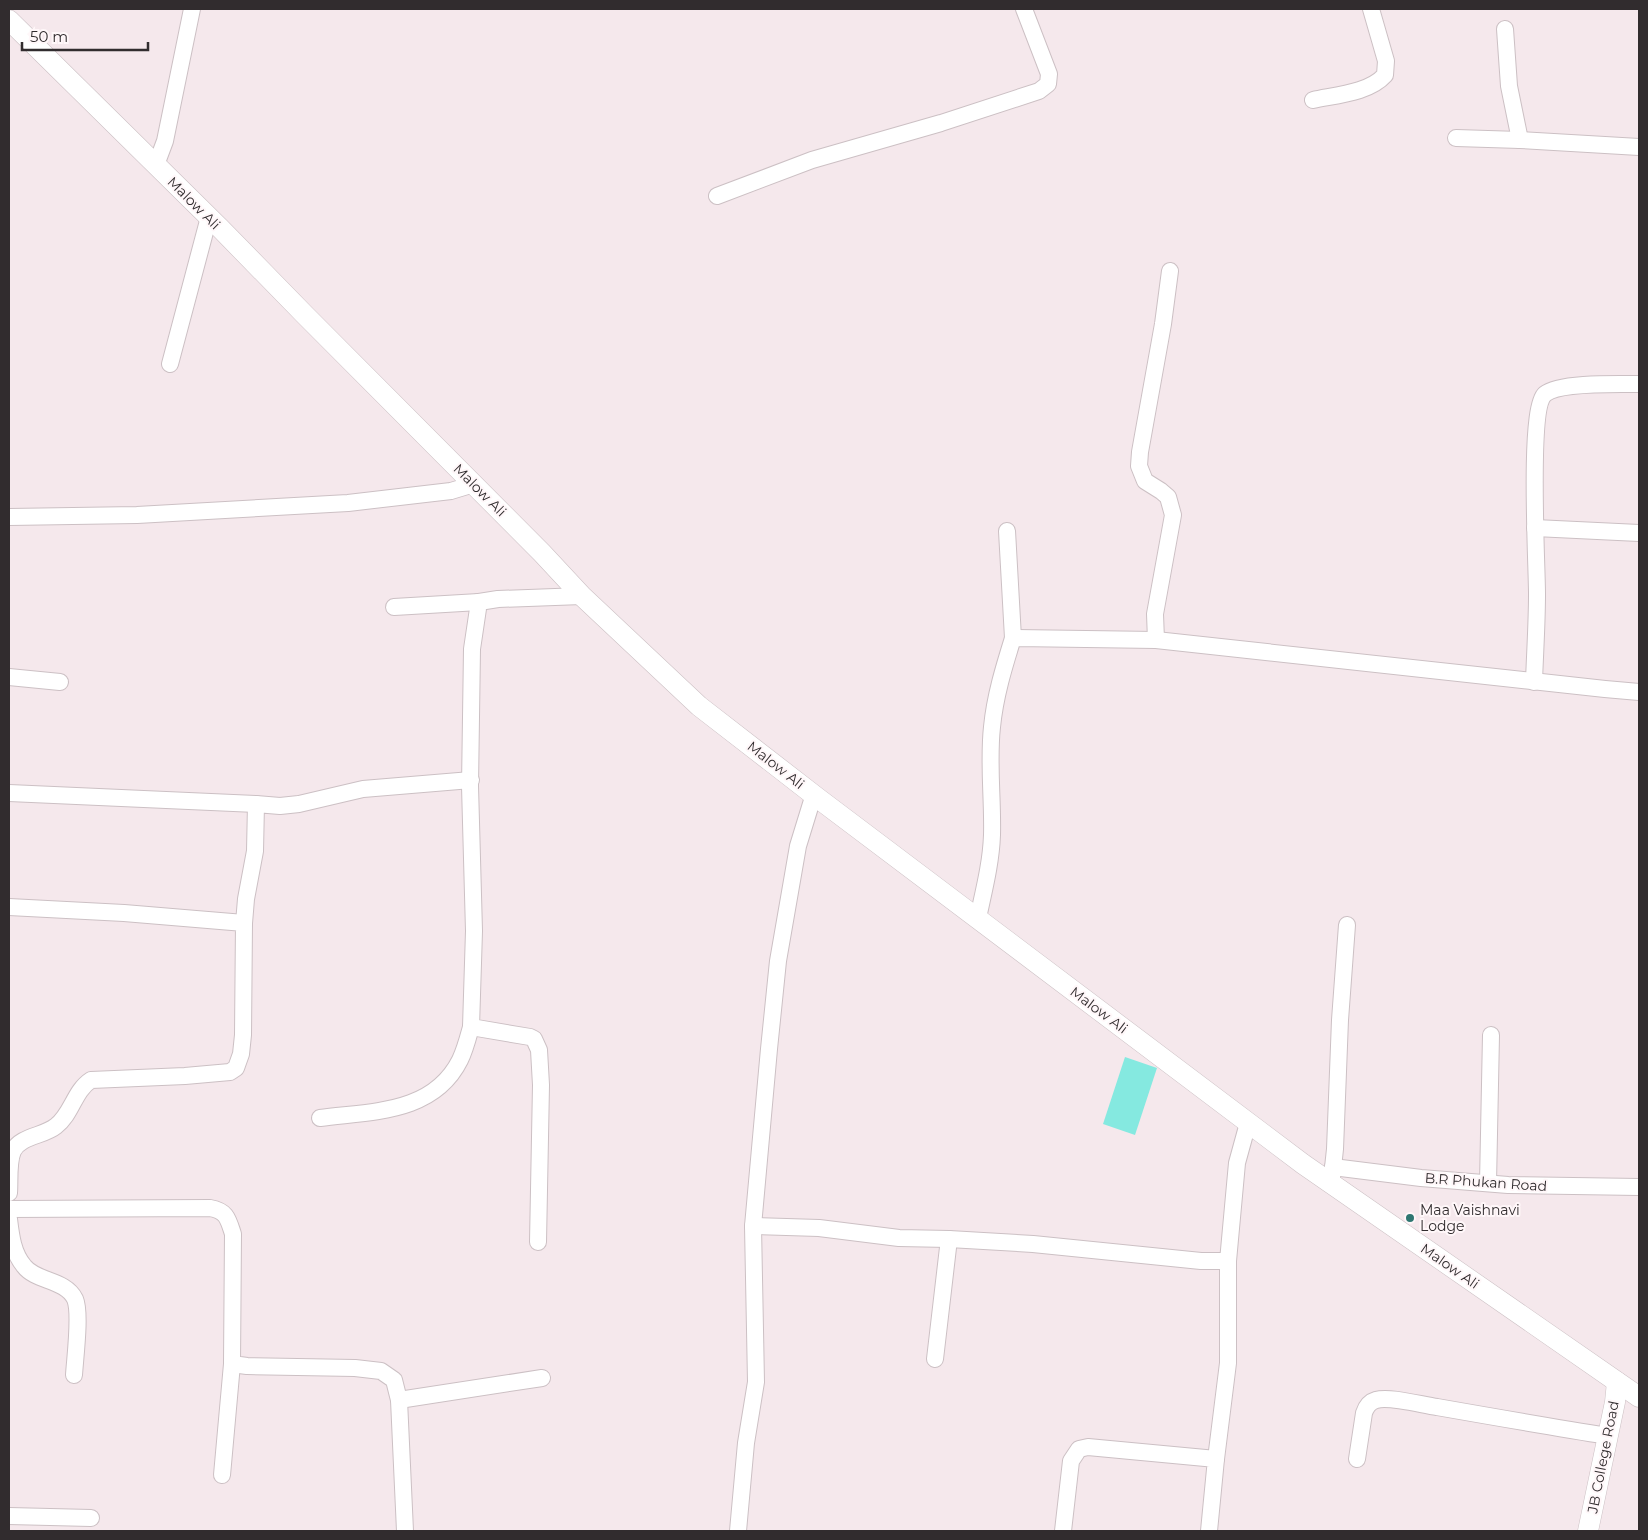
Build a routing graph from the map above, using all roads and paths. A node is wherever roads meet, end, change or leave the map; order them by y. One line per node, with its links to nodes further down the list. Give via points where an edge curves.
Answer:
1 (192, 9): 10 (street, via 165,141)
2 (1024, 9): 11 (street, via 1049,74 1048,84 1039,91 812,160)
3 (1371, 9): 6 (street, via 1386,61 1386,75 1373,85)
4 (9, 20): 10 (street, Malow Ali)
5 (1505, 29): 8 (street, via 1509,86)
6 (1313, 100)
7 (1456, 138): 8 (street)
8 (1520, 140): 9 (street)
9 (1639, 147)
10 (156, 165): 12 (street, Malow Ali)
11 (718, 196)
12 (209, 217): 14 (street); 16 (street, Malow Ali)
13 (1170, 271): 25 (street, via 1139,466 1145,480 1168,497 1174,515 1155,614)
14 (170, 364)
15 (1639, 384): 18 (street, via 1567,386 1546,393 1540,401 1534,496)
16 (474, 484): 17 (street, via 450,491 348,502 138,515); 21 (street, Malow Ali)
17 (9, 517)
18 (1536, 528): 20 (street); 28 (street)
19 (1007, 531): 24 (street)
20 (1639, 534)
21 (582, 596): 22 (street); 32 (street, Malow Ali, via 700,706)
22 (479, 602): 23 (street); 30 (street, via 472,649)
23 (394, 607)
24 (1013, 638): 25 (street); 35 (street, via 996,694 992,728 992,837)
25 (1156, 640): 28 (street)
26 (9, 677): 27 (street)
27 (60, 682)
28 (1534, 682): 29 (street)
29 (1639, 692)
30 (471, 780): 33 (street, via 363,789 299,804); 38 (street, via 474,931)
31 (9, 793): 33 (street)
32 (814, 794): 35 (street, Malow Ali); 48 (street, via 798,846 778,962)
33 (256, 804): 36 (street, via 255,851)
34 (9, 907): 36 (street)
35 (978, 918): 41 (street, Malow Ali)
36 (244, 924): 45 (street, via 243,1035 236,1068 230,1072 185,1076 91,1080 84,1085 65,1117 55,1127 24,1141 13,1150)
37 (1347, 925): 42 (street)
38 (471, 1027): 40 (street, via 460,1060 448,1078 422,1099 402,1107); 50 (street, via 530,1037 538,1050 541,1086)
39 (1491, 1035): 43 (street)
40 (320, 1118)
41 (1248, 1123): 42 (street, Malow Ali); 51 (street, via 1237,1163)
42 (1332, 1175): 43 (street, B.R Phukan Road); 56 (street, Malow Ali)
43 (1488, 1184): 44 (street, B.R Phukan Road)
44 (1639, 1187)
45 (9, 1193)
46 (9, 1209): 53 (street, via 219,1210 228,1219 233,1234)
47 (9, 1219): 54 (street, via 11,1243 24,1267 68,1290 74,1298 78,1312)
48 (753, 1226): 49 (street); 66 (street, via 756,1382 746,1443)
49 (949, 1239): 51 (street); 52 (street)
50 (538, 1242)
51 (1228, 1261): 60 (street, via 1228,1363)
52 (935, 1359)
53 (232, 1364): 58 (street, via 381,1371 394,1380); 62 (street)
54 (74, 1375)
55 (542, 1378): 58 (street)
56 (1617, 1382): 57 (street, Malow Ali); 59 (street, JB College Road)
57 (1639, 1397)
58 (399, 1400): 65 (street)
59 (1608, 1436): 61 (street, via 1386,1399 1366,1407); 69 (street, JB College Road)
60 (1216, 1459): 67 (street, via 1088,1447 1079,1449 1069,1468); 68 (street)
61 (1357, 1459)
62 (222, 1475)
63 (9, 1516): 64 (street)
64 (91, 1518)
65 (405, 1531)
66 (738, 1531)
67 (1063, 1531)
68 (1209, 1531)
69 (1588, 1531)

